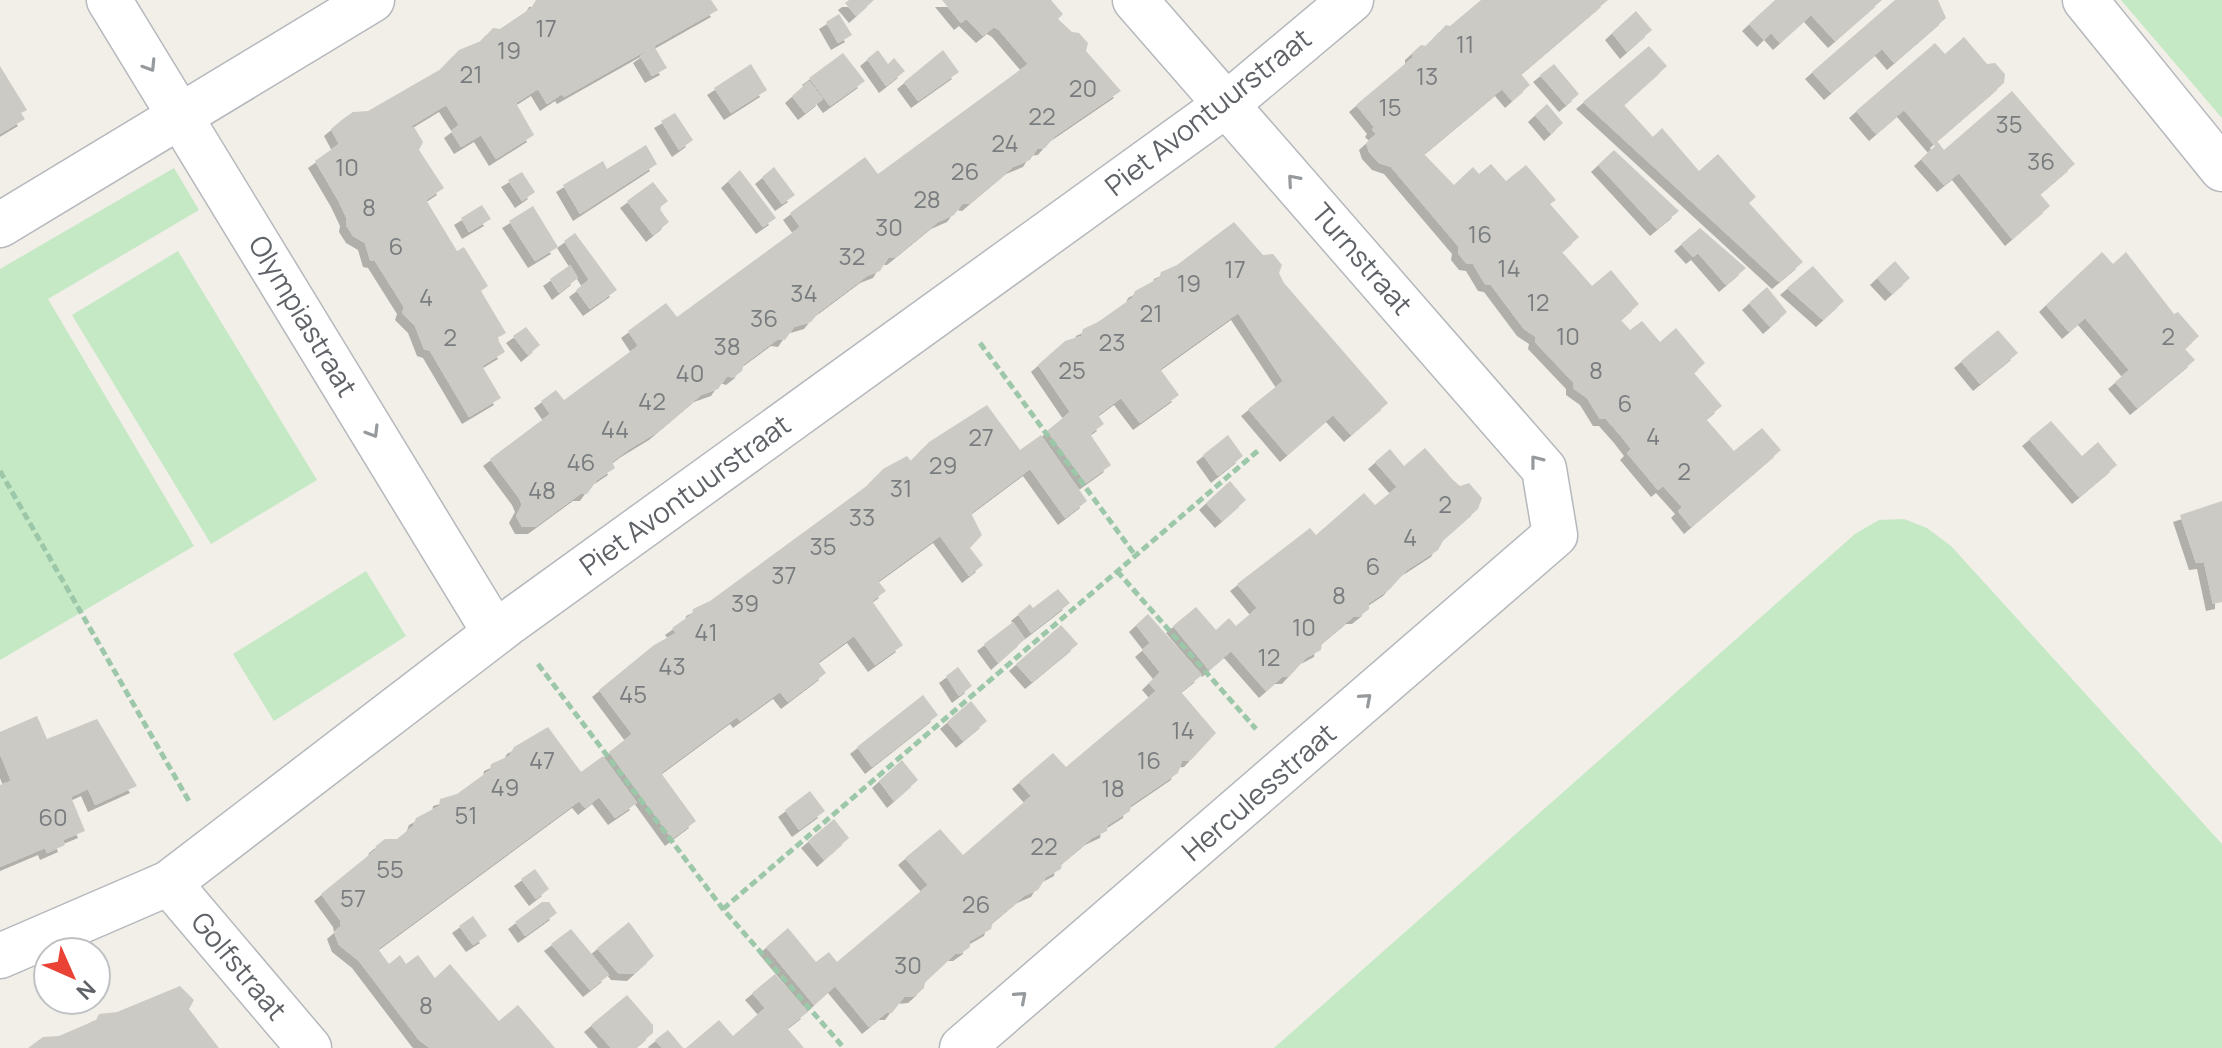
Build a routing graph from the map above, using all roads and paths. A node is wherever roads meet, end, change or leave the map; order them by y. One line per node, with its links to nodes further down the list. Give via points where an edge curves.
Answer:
1 (109, 0): 7 (street, Olympiastraat, one-way to 7)
2 (372, 0): 7 (street)
3 (1135, 0): 6 (street, Turnstraat)
4 (1351, 0): 6 (street, Piet Avontuurstraat)
5 (2085, 0): 8 (street)
6 (1227, 104): 10 (street, Piet Avontuurstraat); 13 (street, Turnstraat, one-way to 6, via 1544,469)
7 (180, 114): 9 (street); 16 (street, Olympiastraat, one-way to 16)
8 (2222, 169)
9 (0, 225)
10 (951, 303): 14 (path); 16 (street, Piet Avontuurstraat)
11 (1260, 449): 14 (path)
12 (0, 471): 18 (path)
13 (1555, 535): 17 (street, Herculesstraat, one-way to 13)
14 (1135, 555): 15 (path)
15 (1117, 571): 17 (path); 20 (path)
16 (501, 628): 18 (street, Piet Avontuurstraat); 20 (path)
17 (1289, 766): 24 (street, Herculesstraat, one-way to 17)
18 (216, 849): 19 (street, Piet Avontuurstraat)
19 (169, 883): 21 (street, Piet Avontuurstraat); 22 (street, Golfstraat)
20 (723, 909): 23 (path)
21 (0, 956)
22 (309, 1048)
23 (844, 1048)
24 (962, 1048)

